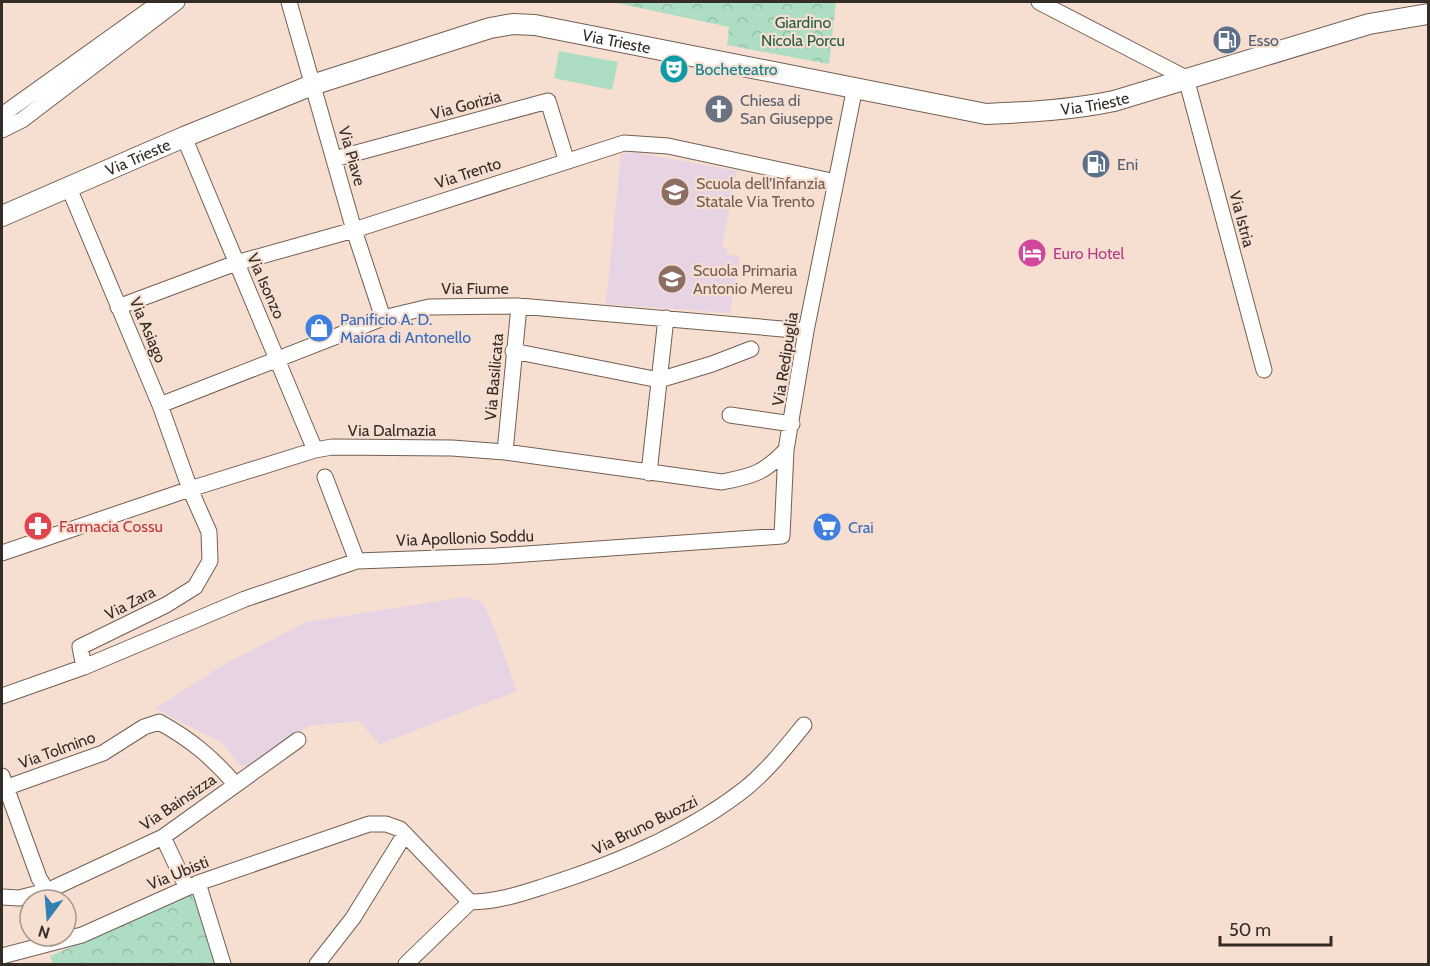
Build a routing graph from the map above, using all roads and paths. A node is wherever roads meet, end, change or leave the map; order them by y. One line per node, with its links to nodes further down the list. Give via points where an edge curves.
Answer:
1 (160, 2): 5 (street)
2 (177, 2): 11 (street, via 22,120)
3 (289, 2): 8 (street, Via Piave)
4 (1039, 2): 7 (street)
5 (145, 8): 10 (street)
6 (1428, 14): 7 (main road, Via Trieste, via 1369,24)
7 (1186, 78): 9 (main road, Via Trieste, via 1082,108 987,114); 28 (street, Via Istria)
8 (312, 85): 9 (main road, Via Trieste, via 513,24 535,25); 12 (main road, Via Trieste); 13 (street, Via Piave)
9 (855, 87): 15 (street, Via Redipuglia)
10 (2, 115)
11 (2, 130)
12 (184, 137): 16 (main road, Via Trieste); 19 (street, Via Isonzo)
13 (334, 159): 14 (street, Via Gorizia, via 548,101); 18 (street, Via Piave)
14 (566, 159): 15 (street, Via Trento, via 624,143 649,142); 18 (street, Via Trento)
15 (836, 182): 24 (street, Via Redipuglia)
16 (69, 188): 17 (main road, Via Trieste); 21 (street, Via Asiago)
17 (2, 216)
18 (354, 230): 19 (street, Via Trento); 22 (street, Via Piave)
19 (236, 263): 21 (street, Via Trento); 27 (street, Via Isonzo)
20 (519, 306): 22 (street, Via Fiume, via 429,306); 23 (street, Via Fiume); 26 (street, Via Basilicata)
21 (118, 307): 30 (street, Via Asiago)
22 (383, 318): 27 (street, Via Fiume)
23 (666, 318): 24 (street, Via Fiume); 29 (street)
24 (806, 331): 32 (street, Via Redipuglia)
25 (751, 349): 29 (street)
26 (513, 351): 29 (street); 35 (street, Via Basilicata)
27 (278, 359): 30 (street, Via Fiume); 33 (street, Via Isonzo)
28 (1264, 370)
29 (659, 380): 36 (street)
30 (160, 405): 38 (street, Via Asiago)
31 (730, 415): 32 (street, Via Redipuglia)
32 (792, 424): 34 (street, Via Redipuglia)
33 (315, 450): 35 (street, Via Dalmazia, via 411,447); 38 (street, Via Dalmazia)
34 (786, 450): 36 (street, Via Dalmazia, via 755,476 723,482); 40 (street, Via Apollonio Soddu, via 782,536 496,556)
35 (505, 452): 36 (street, Via Dalmazia)
36 (649, 473)
37 (325, 477): 40 (street)
38 (190, 489): 39 (street, Via Dalmazia); 41 (street, Via Zara, via 209,532 210,561 195,587 80,647)
39 (2, 553)
40 (357, 561): 41 (street, Via Apollonio Soddu, via 245,599)
41 (84, 668): 42 (street)
42 (2, 696)
43 (804, 725): 54 (street, Via Bruno Buozzi, via 746,788 701,819 626,857 577,876 492,902)
44 (298, 740): 46 (street, Via Bainsizza)
45 (3, 782): 46 (street, Via Tolmino, via 103,753 159,722 212,757); 50 (street)
46 (235, 784): 48 (street, Via Bainsizza)
47 (405, 834): 49 (street, Via Ubisti, via 386,824 369,824); 54 (street); 57 (street, via 353,918)
48 (163, 837): 49 (street); 51 (street, Via Bainsizza)
49 (193, 885): 55 (street, Via Ubisti, via 82,935); 56 (street)
50 (45, 888)
51 (53, 888)
52 (2, 897): 53 (street, Via Bainsizza)
53 (18, 898)
54 (470, 902): 58 (street)
55 (2, 956)
56 (223, 964)
57 (317, 964)
58 (406, 964)

